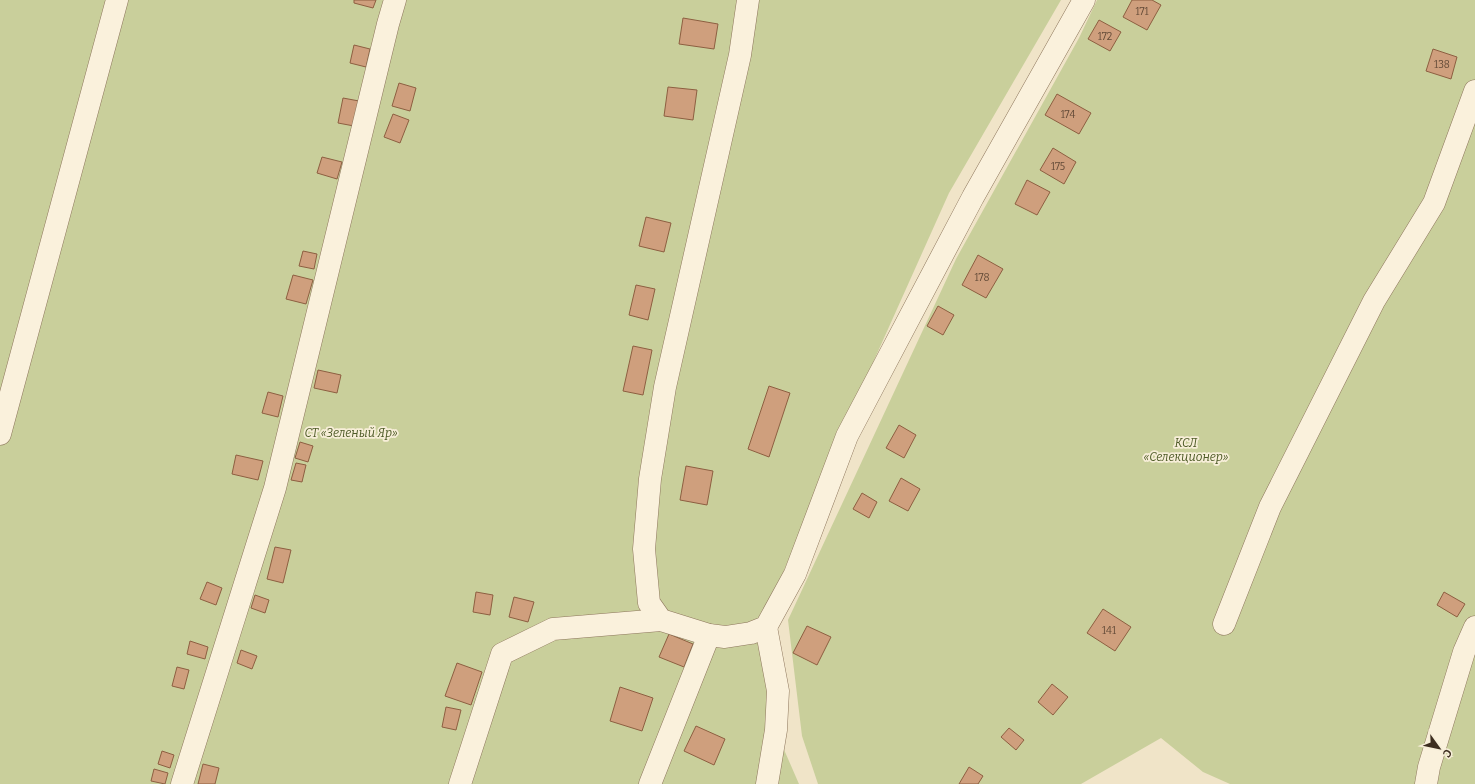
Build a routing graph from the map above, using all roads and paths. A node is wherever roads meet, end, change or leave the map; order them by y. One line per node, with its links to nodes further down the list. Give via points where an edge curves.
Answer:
1 (117, 0): 6 (street)
2 (395, 0): 12 (street, via 275,488)
3 (748, 0): 7 (street, via 740,55 665,387 650,479 644,549 649,602)
4 (1084, 0): 9 (street, via 973,197 847,436 795,574)
5 (1475, 91): 8 (street, via 1434,203 1374,301 1270,507)
6 (0, 434)
7 (661, 620): 11 (street); 13 (street, via 553,629 502,654)
8 (1224, 624)
9 (766, 627): 11 (street, via 751,633 725,637); 15 (street, via 778,691 776,730)
10 (1475, 627): 16 (street, via 1464,652)
11 (709, 635): 14 (street)
12 (182, 784)
13 (460, 784)
14 (650, 784)
15 (767, 784)
16 (1426, 784)

